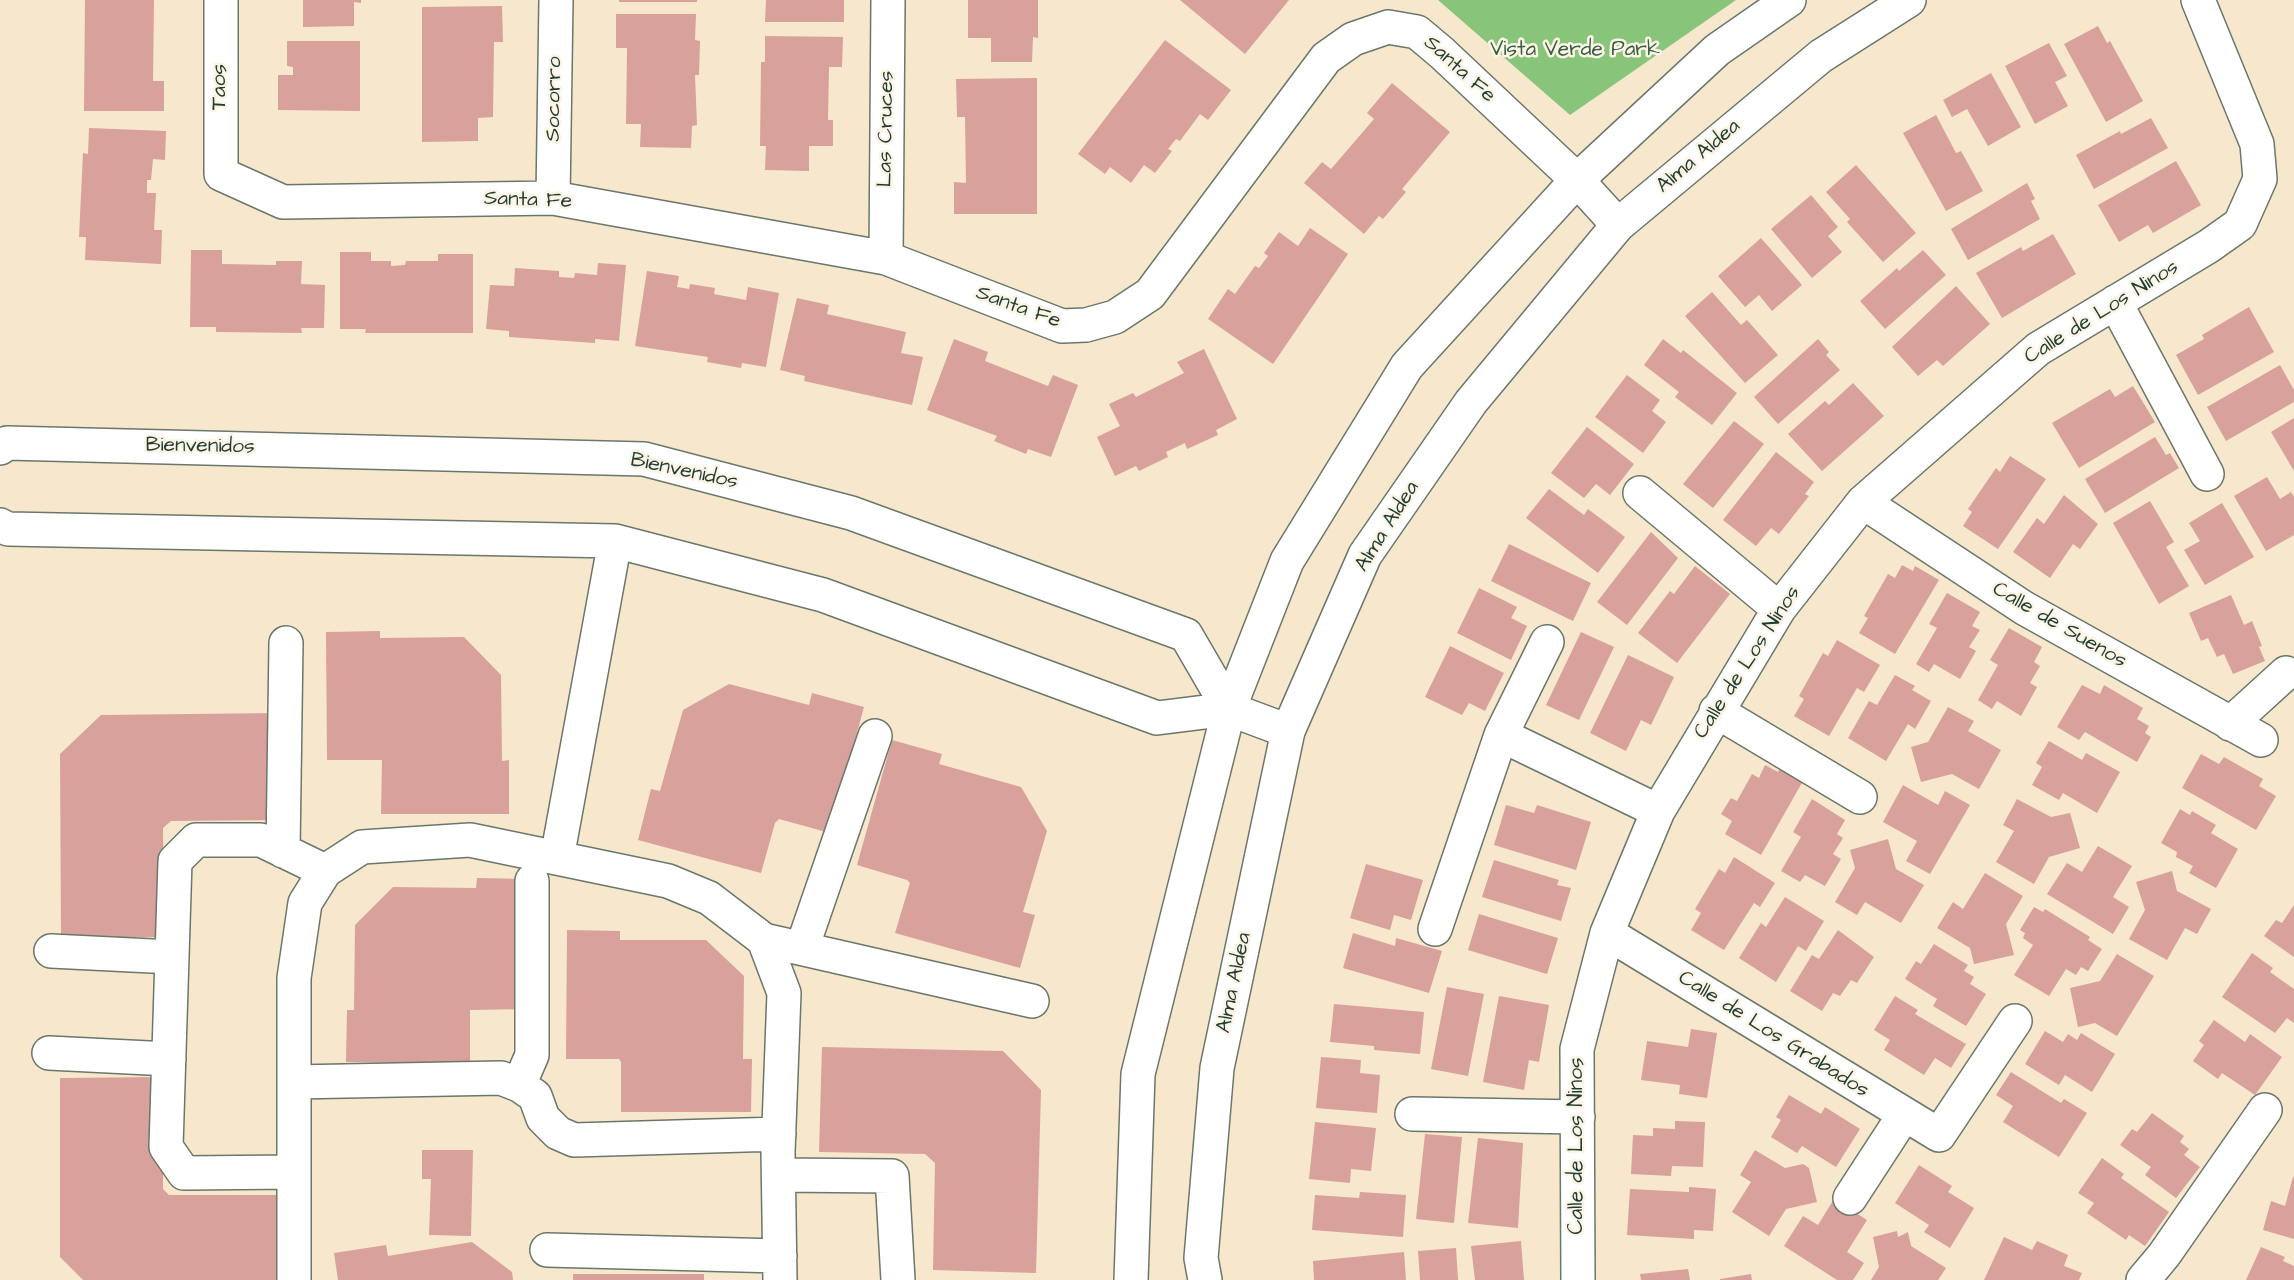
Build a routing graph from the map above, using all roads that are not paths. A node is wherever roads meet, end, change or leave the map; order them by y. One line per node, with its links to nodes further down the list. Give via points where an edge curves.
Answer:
1 (221, 0): 7 (street, Taos)
2 (556, 0): 9 (street, Socorro)
3 (888, 0): 11 (street, Las Cruces)
4 (1789, 0): 8 (street, via 1716,50)
5 (1910, 0): 10 (street, Alma Aldea, via 1821,56)
6 (2198, 0): 12 (street, Calle de Los Ninos, via 2257,144 2260,179 2240,224)
7 (221, 174): 9 (street, Santa Fe, via 283,202)
8 (1577, 180): 10 (street, Santa Fe); 11 (street, Santa Fe, via 1417,32 1389,27 1353,39 1326,58 1150,294 1114,318 1062,326); 23 (street, via 1407,366 1287,561)
9 (553, 198): 11 (street, Santa Fe)
10 (1618, 225): 26 (street, Alma Aldea, via 1471,402 1365,555)
11 (886, 258)
12 (2115, 302): 14 (street); 16 (street, Calle de Los Ninos, via 2038,349)
13 (0, 448): 23 (street, Bienvenidos, via 7,443 644,459 851,513 1186,635)
14 (2207, 474)
15 (1640, 493): 19 (street)
16 (1863, 502): 19 (street, Calle de Los Ninos); 25 (street, Calle de Suenos, via 2024,608)
17 (0, 525): 18 (street, via 8,529)
18 (615, 541): 23 (street, via 823,595 1157,718); 33 (street)
19 (1779, 609): 24 (street, Calle de Los Ninos)
20 (1547, 642): 27 (street)
21 (286, 643): 32 (street)
22 (2286, 673): 25 (street)
23 (1230, 709): 26 (street); 60 (street, via 1138,1074)
24 (1716, 711): 30 (street); 31 (street, Calle de Los Ninos)
25 (2230, 724): 29 (street, Calle de Suenos)
26 (1288, 731): 61 (street, Alma Aldea, via 1217,1068 1201,1258)
27 (1501, 735): 31 (street); 36 (street)
28 (875, 736): 39 (street)
29 (2260, 740)
30 (1860, 797)
31 (1658, 811): 37 (street, Calle de Los Ninos)
32 (283, 851): 34 (street); 41 (street, via 261,840 196,840 175,861)
33 (557, 858): 34 (street, via 470,840 362,847); 38 (street, via 668,880 709,898)
34 (325, 872): 46 (street, via 305,903 294,978)
35 (532, 881): 47 (street, via 532,1054)
36 (1435, 929)
37 (1607, 933): 50 (street, Calle de Los Grabados); 51 (street, Calle de Los Ninos, via 1577,1049)
38 (764, 940): 39 (street); 52 (street, via 784,993)
39 (802, 948): 42 (street)
40 (51, 951): 41 (street)
41 (172, 957): 45 (street)
42 (1032, 1001)
43 (2015, 1021): 50 (street, Calle de Los Grabados, via 1939,1135)
44 (49, 1053): 45 (street)
45 (169, 1059): 53 (street, via 166,1147 184,1173)
46 (294, 1082): 47 (street, via 501,1078); 53 (street)
47 (519, 1085): 52 (street, via 535,1096 543,1118 558,1133 574,1140)
48 (2265, 1110): 63 (street)
49 (1412, 1114): 51 (street)
50 (1904, 1115): 55 (street)
51 (1578, 1117): 62 (street, Calle de Los Ninos)
52 (779, 1134): 54 (street)
53 (294, 1172): 58 (street)
54 (779, 1175): 57 (street); 59 (street, via 892,1176)
55 (1850, 1198)
56 (547, 1250): 57 (street)
57 (780, 1268)
58 (294, 1280)
59 (898, 1280)
60 (1131, 1280)
61 (1204, 1280)
62 (1578, 1280)
63 (2143, 1280)

